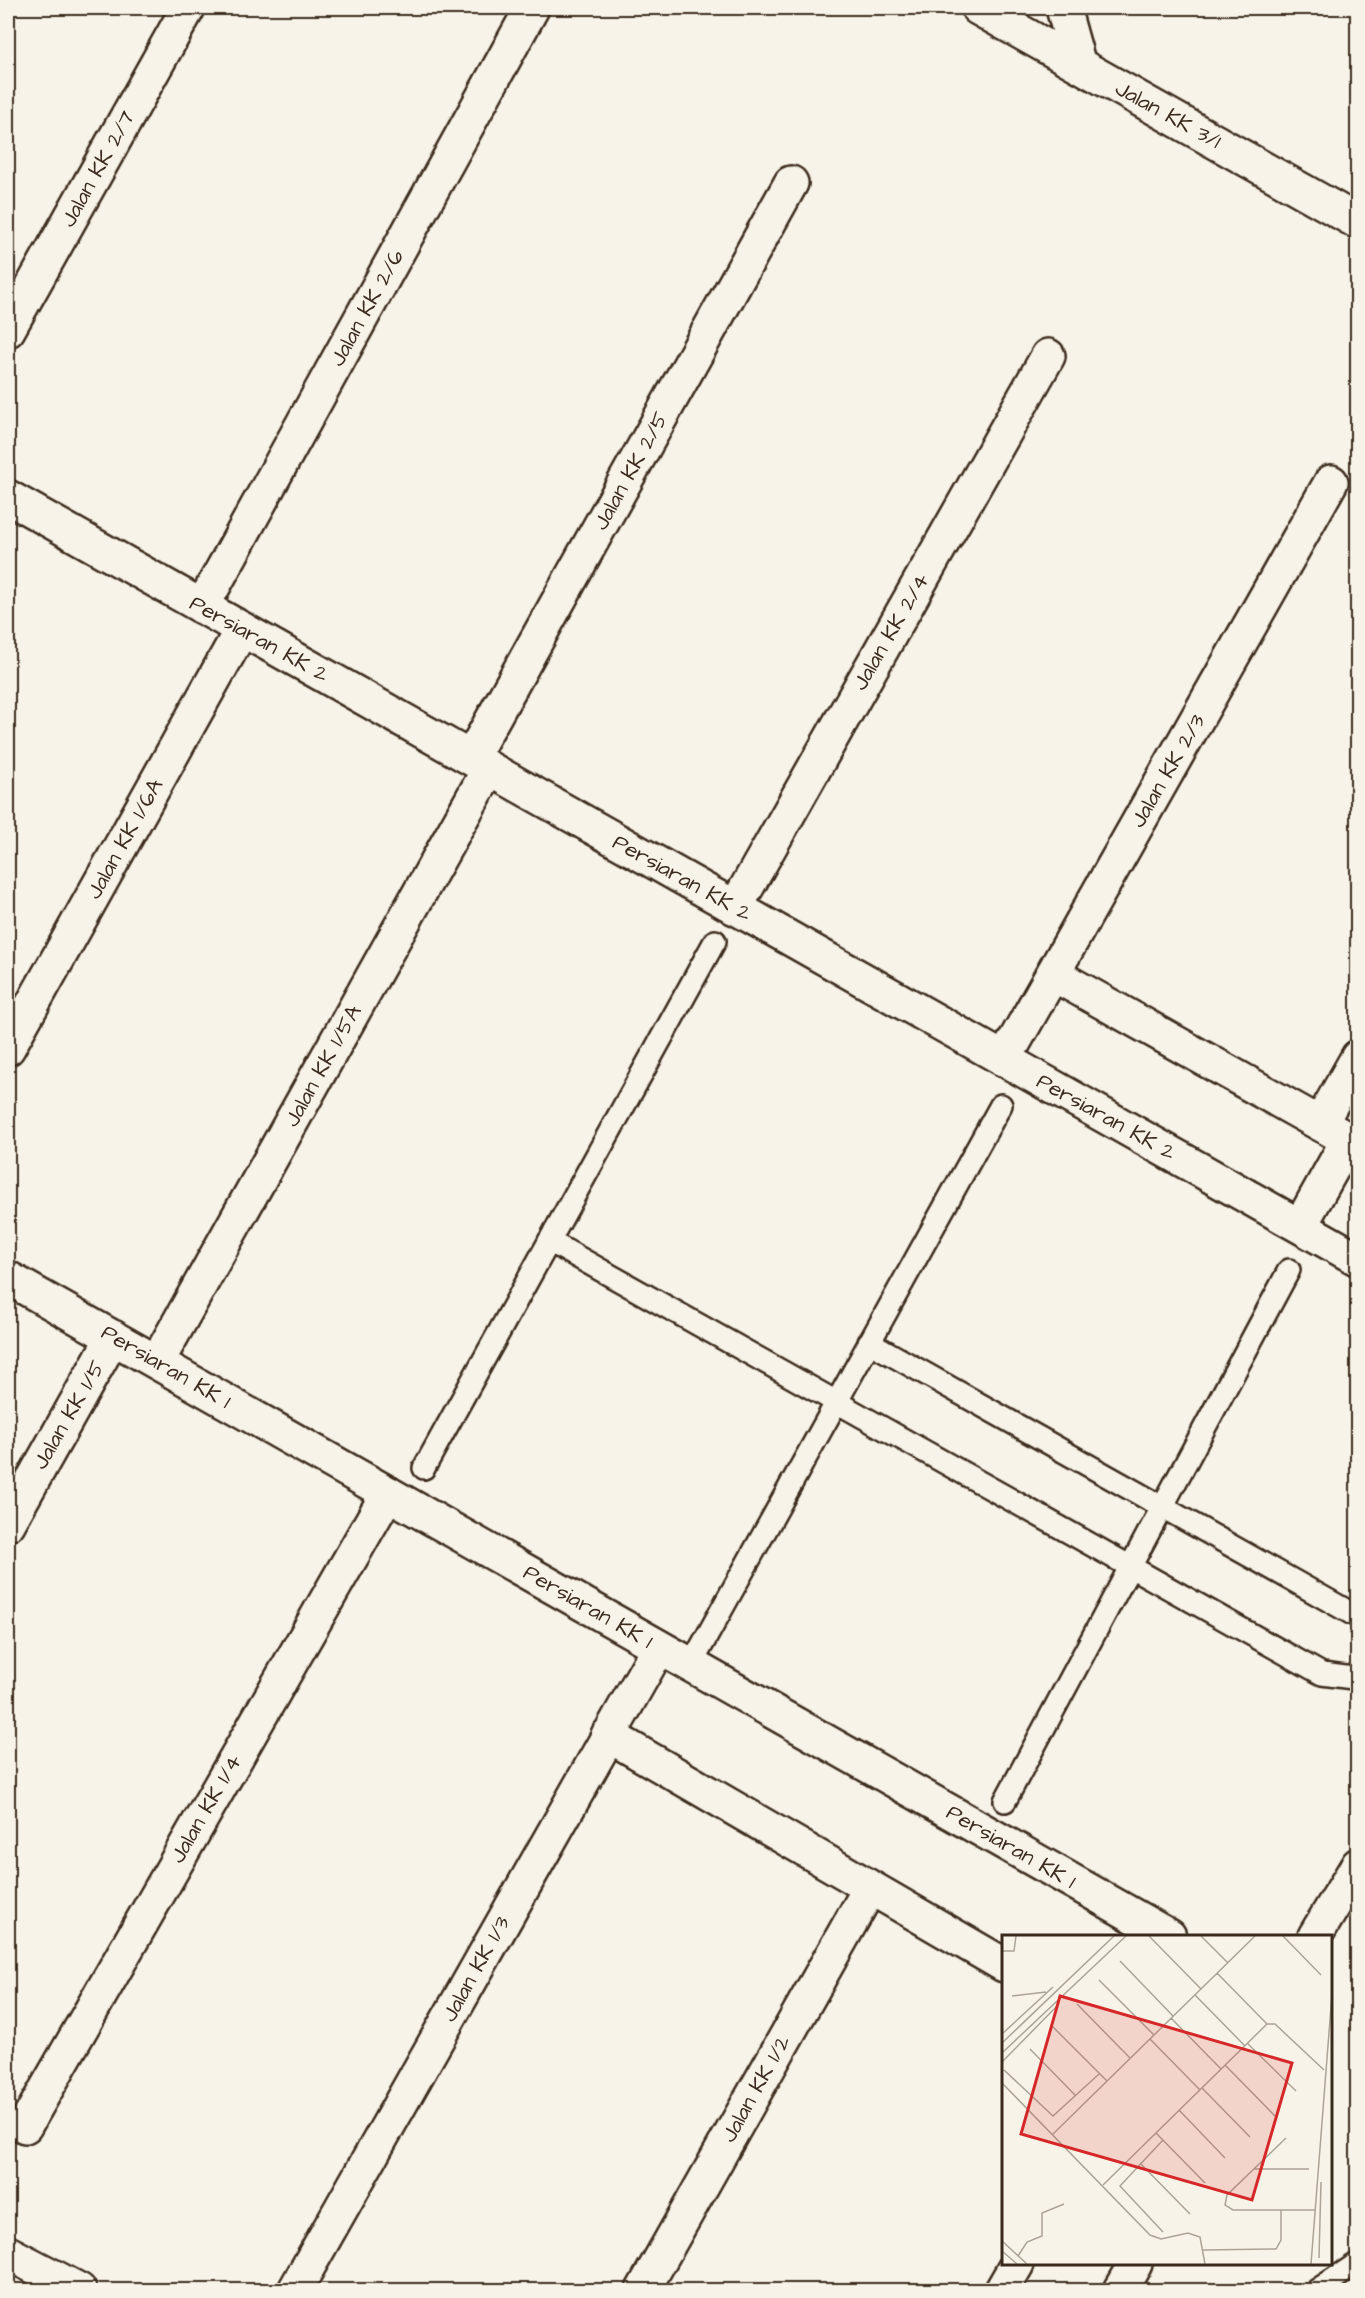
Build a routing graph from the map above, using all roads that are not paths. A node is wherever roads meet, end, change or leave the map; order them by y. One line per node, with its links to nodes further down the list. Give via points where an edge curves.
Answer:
1 (188, 8): 8 (street, Jalan KK 2/7)
2 (532, 8): 12 (street, Jalan KK 2/6)
3 (978, 8): 5 (street, Jalan KK 3/1)
4 (1063, 8): 5 (street)
5 (1079, 65): 7 (street, Jalan KK 3/1)
6 (791, 183): 14 (street, Jalan KK 2/5)
7 (1358, 222)
8 (8, 330)
9 (1048, 356): 15 (street, Jalan KK 2/4)
10 (1332, 482): 17 (street, Jalan KK 2/3)
11 (8, 497): 12 (street, Persiaran KK 2)
12 (202, 607): 13 (street, Persiaran KK 2)
13 (242, 630): 14 (street, Persiaran KK 2); 18 (street, Jalan KK 1/6A)
14 (480, 764): 15 (street, Persiaran KK 2); 31 (street, Jalan KK 1/5A)
15 (735, 908): 20 (street, Persiaran KK 2)
16 (715, 941): 25 (lane)
17 (1053, 974): 20 (street, Jalan KK 2/3); 22 (street)
18 (8, 1048)
19 (1358, 1057): 22 (street)
20 (1004, 1059): 24 (street, Persiaran KK 2)
21 (1000, 1105): 30 (lane)
22 (1320, 1124): 23 (street)
23 (1353, 1142): 24 (street)
24 (1300, 1226): 26 (street, Persiaran KK 2)
25 (549, 1241): 32 (lane); 33 (lane)
26 (1358, 1259)
27 (1289, 1270): 35 (lane)
28 (8, 1278): 29 (street, Persiaran KK 1)
29 (113, 1337): 31 (street, Persiaran KK 1); 36 (street, Jalan KK 1/5)
30 (869, 1342): 32 (lane); 35 (lane)
31 (157, 1362): 34 (street, Persiaran KK 1)
32 (836, 1402): 37 (lane); 40 (lane)
33 (424, 1468)
34 (388, 1493): 39 (street, Persiaran KK 1); 49 (street, Jalan KK 1/4)
35 (1163, 1507): 37 (lane); 38 (lane)
36 (8, 1524)
37 (1131, 1567): 41 (lane, via 1322,1674); 43 (lane)
38 (1358, 1617)
39 (659, 1647): 40 (street, Persiaran KK 1); 42 (street, Jalan KK 1/3)
40 (691, 1665): 46 (street, Persiaran KK 1)
41 (1356, 1676)
42 (608, 1736): 45 (street); 55 (street, Jalan KK 1/3)
43 (1005, 1801)
44 (1358, 1864): 47 (street)
45 (870, 1887): 48 (street); 56 (street, Jalan KK 1/2)
46 (1167, 1935)
47 (1316, 1935)
48 (1002, 1964)
49 (25, 2126)
50 (8, 2253): 54 (street)
51 (1358, 2263): 59 (lane)
52 (1016, 2265): 57 (street)
53 (1134, 2265): 58 (street)
54 (79, 2290)
55 (295, 2290)
56 (643, 2290)
57 (1002, 2290)
58 (1120, 2290)
59 (1317, 2290)

